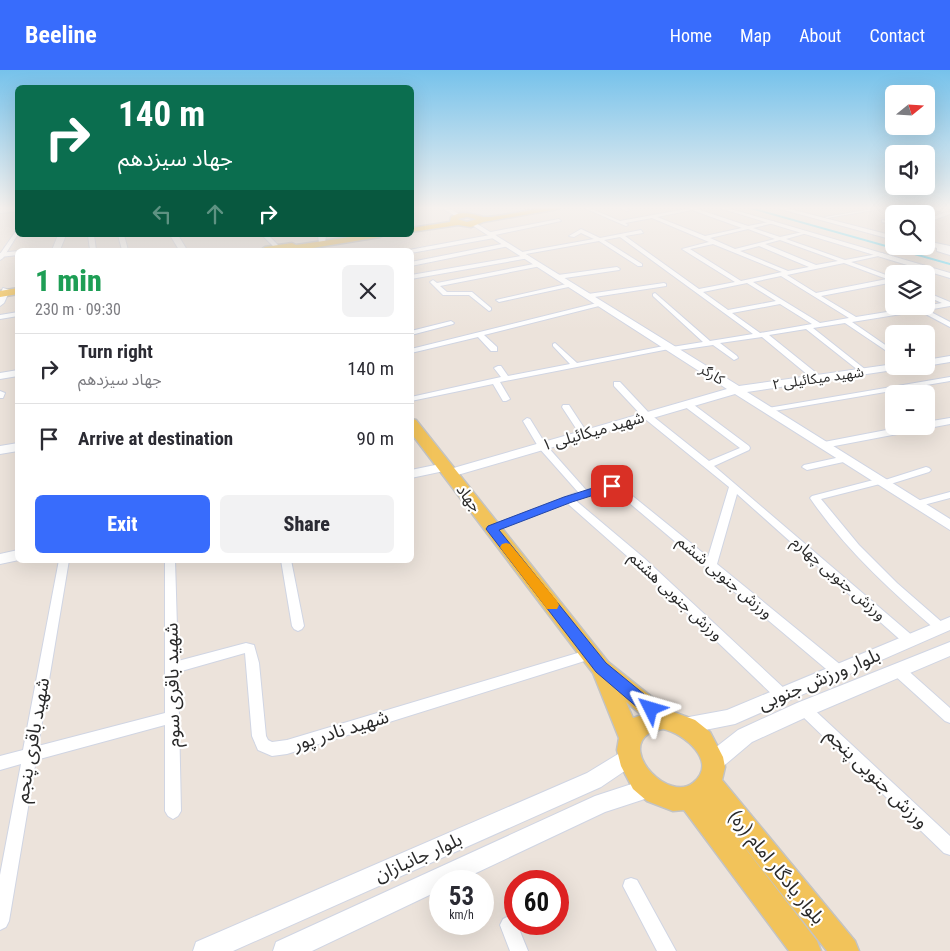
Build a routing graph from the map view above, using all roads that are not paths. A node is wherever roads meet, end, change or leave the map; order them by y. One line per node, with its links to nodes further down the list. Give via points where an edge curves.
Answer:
1 (491, 248): 18 (street)
2 (512, 248): 16 (street, کارگر)
3 (561, 248): 16 (street)
4 (613, 248): 20 (street)
5 (638, 248): 35 (street)
6 (688, 248): 31 (street, via 684,249)
7 (729, 248): 12 (street)
8 (742, 248): 12 (street)
9 (770, 248): 21 (street)
10 (810, 248): 17 (street)
11 (860, 248): 14 (street)
12 (734, 250): 24 (street)
13 (15, 254): 15 (street)
14 (881, 254): 17 (street); 26 (street)
15 (1, 256)
16 (524, 256): 19 (street, کارگر); 23 (street)
17 (846, 261): 21 (street); 28 (street)
18 (414, 263)
19 (539, 265): 27 (street, کارگر); 33 (street)
20 (640, 265)
21 (816, 267): 24 (street)
22 (617, 269): 27 (street)
23 (426, 274): 25 (street); 33 (street)
24 (785, 274): 29 (street); 38 (street)
25 (414, 276)
26 (950, 276)
27 (558, 277): 34 (street, کارگر)
28 (885, 277)
29 (748, 281): 31 (street); 42 (street)
30 (885, 282): 38 (street)
31 (741, 283): 35 (street)
32 (664, 284): 39 (street)
33 (436, 285): 47 (street, via 448,295 470,293)
34 (571, 285): 39 (street, کارگر); 41 (street)
35 (698, 291): 48 (street)
36 (3, 292): 43 (street)
37 (655, 295): 61 (street)
38 (815, 295): 53 (street)
39 (588, 296): 44 (street, کارگر)
40 (935, 298): 45 (street)
41 (499, 300)
42 (781, 302): 48 (street); 55 (street)
43 (0, 303)
44 (601, 304): 59 (street); 64 (street, کارگر)
45 (950, 304): 46 (street)
46 (935, 306)
47 (489, 309)
48 (726, 312): 60 (street)
49 (15, 314): 52 (street)
50 (885, 314): 53 (street)
51 (933, 315): 56 (street)
52 (0, 316)
53 (851, 320): 55 (street); 63 (street)
54 (451, 323): 58 (street)
55 (818, 325): 57 (street)
56 (950, 325)
57 (807, 327): 60 (street); 73 (street)
58 (414, 331)
59 (479, 334): 65 (street); 66 (street)
60 (761, 334): 61 (street); 77 (street)
61 (711, 343): 64 (street); 67 (street)
62 (555, 345): 70 (street)
63 (885, 347)
64 (671, 348): 70 (street); 81 (street, کارگر)
65 (494, 349)
66 (414, 350)
67 (734, 358)
68 (950, 359): 69 (street)
69 (935, 361)
70 (575, 365): 76 (street)
71 (498, 368): 76 (street)
72 (885, 368): 73 (street, شهید میکائیلی ۲)
73 (863, 372): 77 (street, شهید میکائیلی ۲)
74 (15, 374): 75 (street)
75 (0, 376)
76 (506, 378): 79 (street)
77 (817, 378): 81 (street, شهید میکائیلی ۲)
78 (950, 379): 86 (street)
79 (495, 380): 82 (street); 83 (street)
80 (617, 384): 87 (street, ورزش جنوبی چهارم)
81 (736, 390): 84 (street, شهید میکائیلی ۱); 86 (street, کارگر)
82 (414, 398)
83 (506, 399)
84 (687, 404): 87 (street, شهید میکائیلی ۱); 99 (street, via 746,448)
85 (566, 408): 93 (street)
86 (768, 410): 94 (street, کارگر)
87 (646, 416): 93 (street, شهید میکائیلی ۱); 99 (street, ورزش جنوبی چهارم)
88 (527, 421): 95 (street)
89 (950, 421): 90 (street)
90 (935, 424)
91 (414, 426): 101 (main road, جهاد)
92 (885, 433): 94 (street)
93 (584, 434): 95 (street, شهید میکائیلی ۱)
94 (824, 445): 98 (street, کارگر)
95 (542, 446): 101 (street, شهید میکائیلی ۱); 106 (street)
96 (15, 448): 97 (street)
97 (0, 450)
98 (845, 459): 100 (street); 104 (street, کارگر)
99 (708, 466): 105 (street, ورزش جنوبی چهارم)
100 (807, 467)
101 (447, 470): 103 (street, شهید میکائیلی ۱); 111 (main road, جهاد)
102 (926, 470): 104 (street)
103 (414, 474)
104 (882, 482): 109 (street, کارگر); 118 (street, via 815,498 855,548 893,586)
105 (734, 487): 117 (street); 120 (street, ورزش جنوبی چهارم)
106 (585, 494): 108 (street); 117 (street, ورزش جنوبی ششم, via 616,487)
107 (950, 495): 109 (street)
108 (568, 499): 111 (street); 126 (street, ورزش جنوبی هشتم, via 640,561)
109 (916, 504): 110 (street, کارگر)
110 (950, 525)
111 (492, 529): 122 (main road, جهاد)
112 (15, 556): 113 (street)
113 (0, 559)
114 (63, 563): 133 (street, شهید باقری پنجم)
115 (170, 563): 123 (street, شهید باقری سوم)
116 (287, 563): 119 (street)
117 (711, 566): 124 (street, ورزش جنوبی ششم)
118 (945, 625): 120 (street, بلوار ورزش جنوبی)
119 (298, 626)
120 (910, 641): 124 (street, بلوار ورزش جنوبی)
121 (948, 652): 125 (street, بلوار ورزش جنوبی)
122 (596, 661): 123 (street, شهید نادر پور, via 272,749 263,746 259,736 250,648); 130 (main road, جهاد); 132 (main road, جهاد)
123 (172, 668): 128 (street, شهید باقری سوم)
124 (837, 670): 126 (street, بلوار ورزش جنوبی)
125 (898, 671): 127 (street, بلوار ورزش جنوبی); 129 (street)
126 (782, 695): 131 (street, بلوار ورزش جنوبی, via 728,718)
127 (804, 709): 135 (street, بلوار ورزش جنوبی, via 745,736); 138 (street, ورزش جنوبی پنجم)
128 (172, 716): 133 (street); 137 (street, شهید باقری سوم)
129 (950, 717)
130 (663, 719): 131 (main road); 132 (main road, via 643,723 635,729)
131 (685, 725): 135 (main road, via 710,750)
132 (629, 747): 136 (main road, via 632,768); 142 (street, بلوار جانبازان, via 594,780)
133 (30, 754): 134 (street); 140 (street, شهید باقری پنجم)
134 (0, 763)
135 (704, 781): 136 (main road, via 670,797); 146 (main road, بلوار یادگار امام (ره)); 147 (main road, بلوار یادگار امام (ره))
136 (650, 788): 143 (street, بلوار جانبازان, via 602,803)
137 (174, 811)
138 (950, 847)
139 (631, 886): 145 (street)
140 (0, 921)
141 (513, 935): 144 (street)
142 (216, 949)
143 (285, 951)
144 (519, 951)
145 (667, 951)
146 (806, 951)
147 (845, 951)

